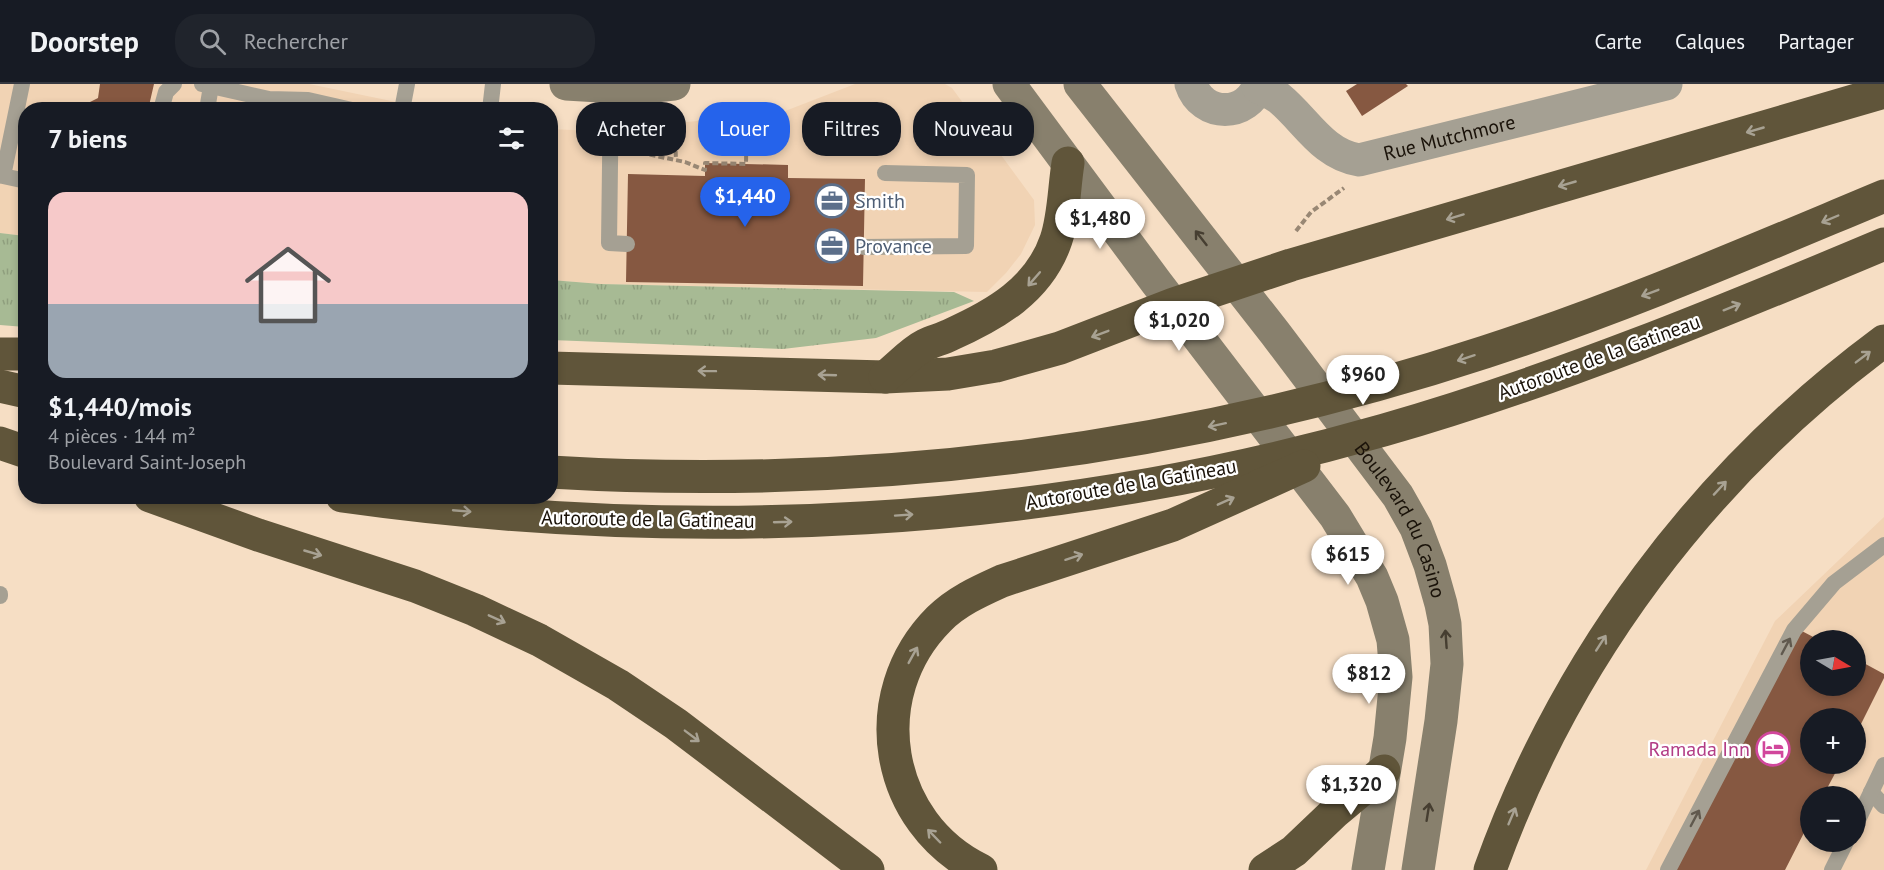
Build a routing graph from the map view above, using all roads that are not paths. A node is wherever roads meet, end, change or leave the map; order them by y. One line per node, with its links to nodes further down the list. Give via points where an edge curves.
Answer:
1 (22, 84): 16 (lane)
2 (174, 84): 17 (lane)
3 (407, 84): 20 (lane)
4 (493, 84): 21 (lane)
5 (566, 84): 12 (main road)
6 (1009, 84): 23 (main road)
7 (1080, 84): 30 (main road, Boulevard du Casino, one-way to 7)
8 (1191, 84): 10 (street, Rue Mutchmore, via 1200,101 1224,110 1242,106 1252,98)
9 (207, 85): 14 (lane); 18 (lane)
10 (1258, 85): 11 (street, Rue Mutchmore, via 1280,99 1331,149 1350,159 1362,160)
11 (1660, 85)
12 (611, 88): 15 (main road, via 648,87); 27 (lane, via 609,243)
13 (1884, 92): 30 (highway, one-way to 30)
14 (272, 98): 19 (lane)
15 (674, 99)
16 (18, 102)
17 (163, 102)
18 (207, 102)
19 (317, 102)
20 (404, 102)
21 (491, 102)
22 (18, 103): 25 (lane, via 3,176)
23 (1068, 163): 31 (main road); 36 (highway, one-way to 36, via 1056,241 1035,279 998,311 923,346)
24 (885, 173): 29 (lane, via 967,175 966,246)
25 (18, 179)
26 (1884, 196): 44 (highway, one-way to 44, via 1525,339 1387,382 1234,421 1048,454 886,471 727,477)
27 (627, 244)
28 (1884, 244): 39 (highway, Autoroute de la Gatineau, one-way to 28, via 1603,358)
29 (864, 247)
30 (1237, 283): 31 (highway); 58 (main road, Boulevard du Casino, one-way to 30, via 1444,697 1447,644 1442,604 1430,565 1398,495)
31 (1174, 304): 36 (highway, one-way to 36, via 1082,340 996,366 936,375); 49 (main road, via 1335,516 1372,577 1393,640 1396,664 1395,701)
32 (1884, 341): 59 (highway, one-way to 32, via 1528,776 1561,711 1604,637 1661,556 1766,441 1823,388)
33 (0, 354): 34 (highway)
34 (18, 354)
35 (558, 368): 36 (highway, one-way to 35)
36 (885, 377)
37 (0, 386): 38 (highway)
38 (18, 390)
39 (1382, 431): 46 (highway, Autoroute de la Gatineau, one-way to 39, via 609,522 759,523 874,518 1116,490 1244,465); 55 (highway, one-way to 39, via 943,845 918,816 907,797 895,756 894,716 902,680 918,646 939,619 967,598 1002,581 1173,525)
40 (0, 433): 41 (highway)
41 (18, 437)
42 (0, 443): 43 (highway)
43 (18, 449)
44 (558, 472)
45 (172, 504): 54 (highway, one-way to 54, via 407,582 539,640 676,724)
46 (403, 504)
47 (1884, 545): 60 (lane, one-way to 47, via 1794,630 1834,583)
48 (1884, 765): 50 (lane)
49 (1384, 771): 56 (highway, via 1294,851); 57 (main road)
50 (1871, 792): 51 (lane); 52 (lane)
51 (1866, 803)
52 (1884, 806)
53 (1841, 852): 61 (lane)
54 (868, 870)
55 (981, 870)
56 (1265, 870)
57 (1368, 870)
58 (1418, 870)
59 (1490, 870)
60 (1668, 870)
61 (1832, 870)

